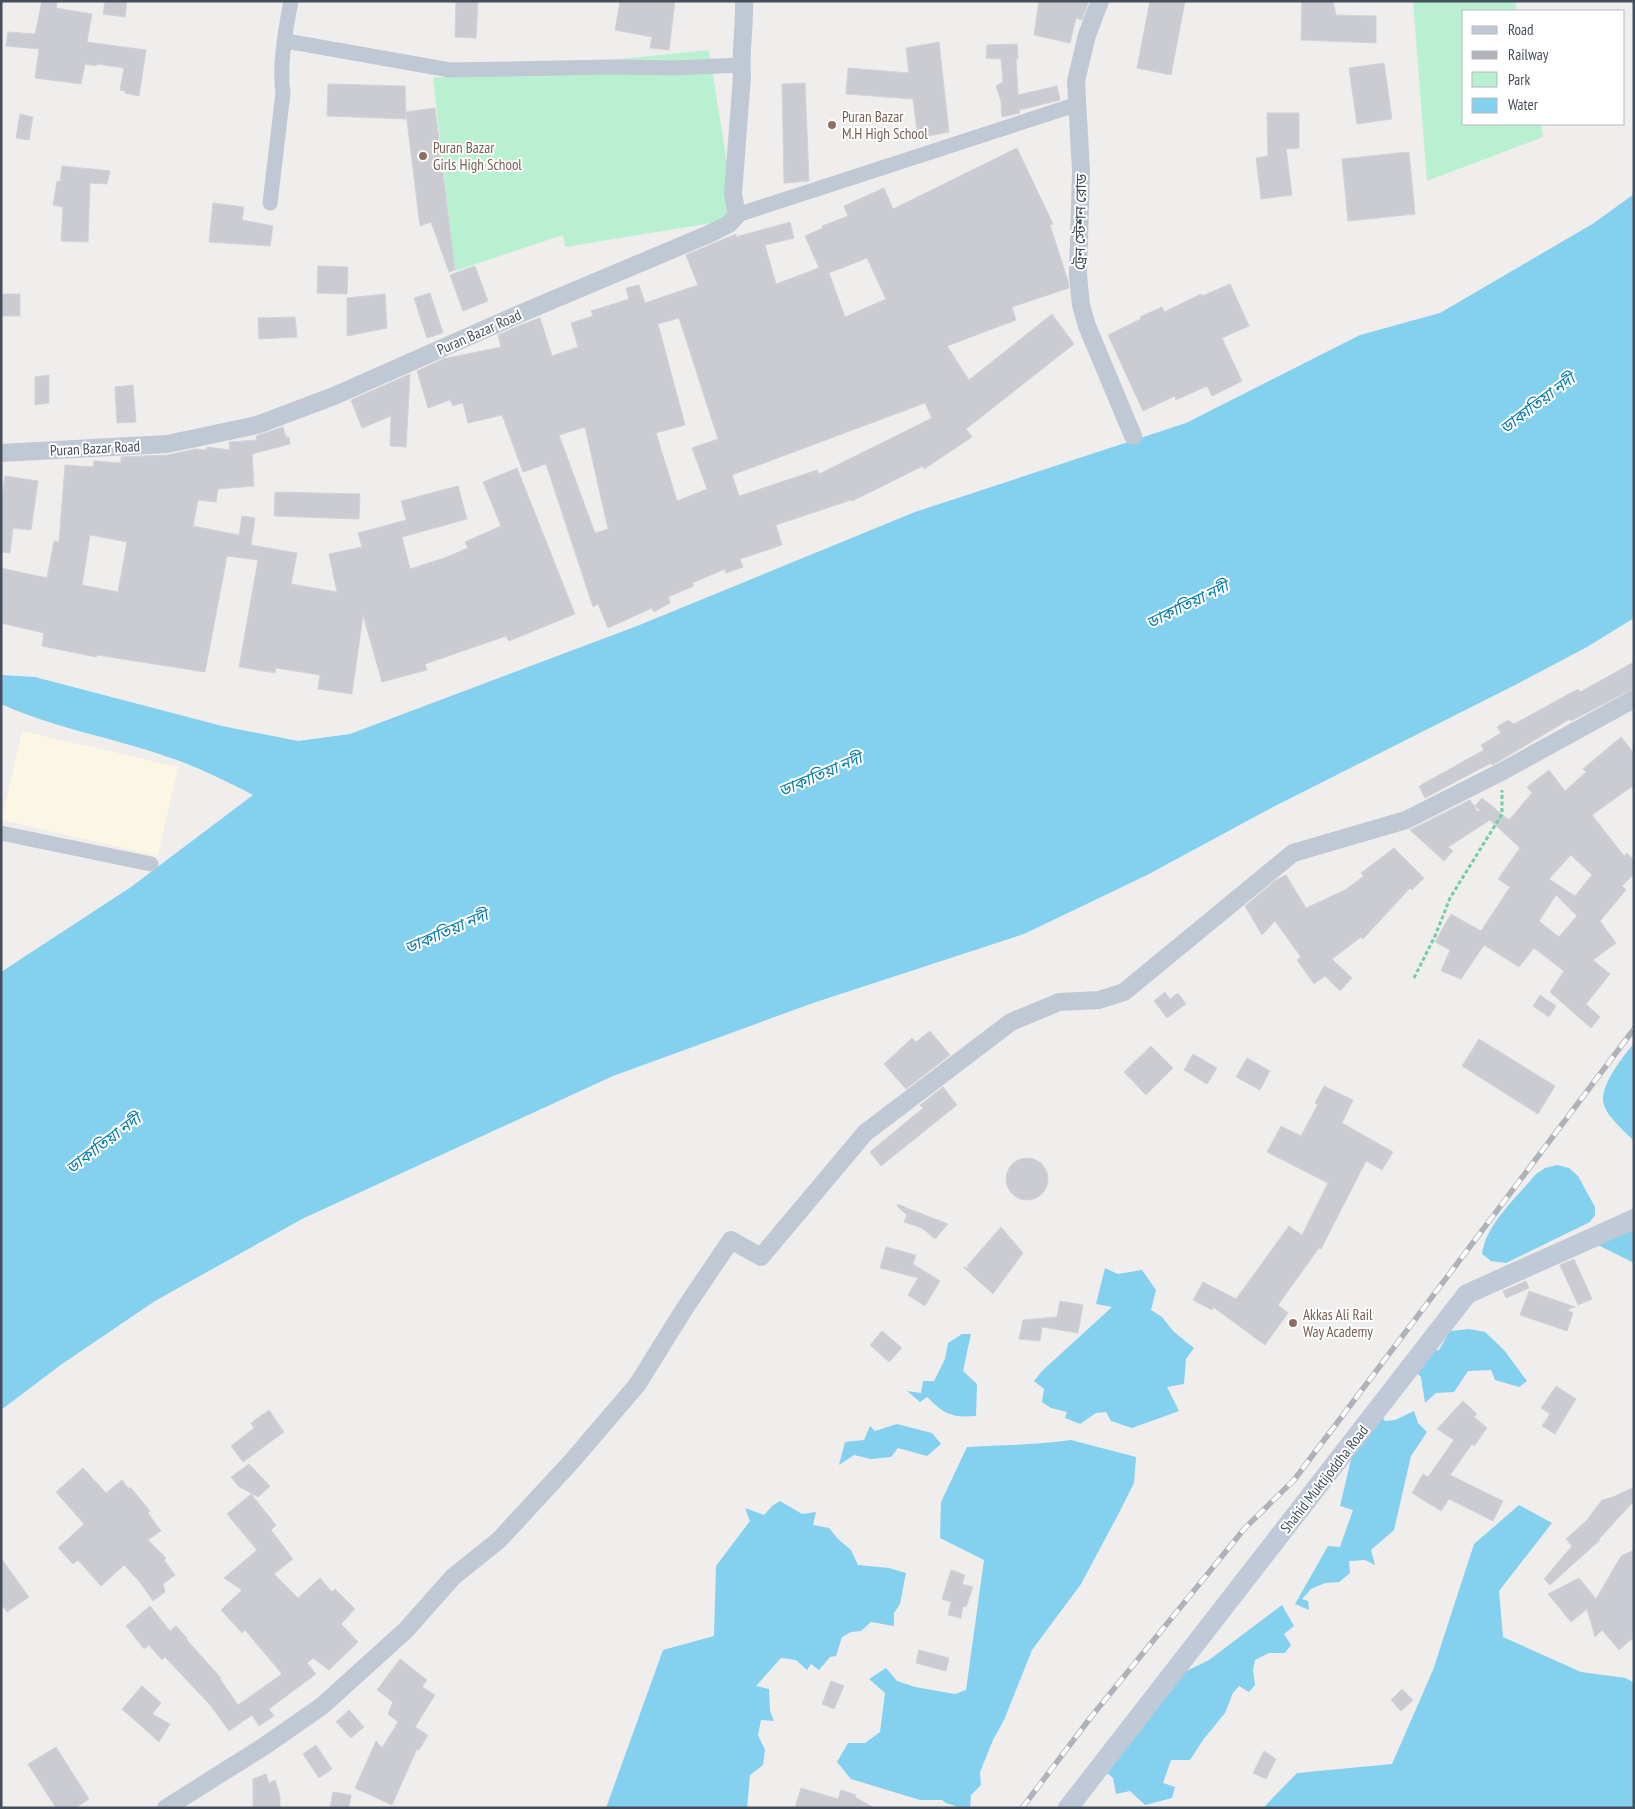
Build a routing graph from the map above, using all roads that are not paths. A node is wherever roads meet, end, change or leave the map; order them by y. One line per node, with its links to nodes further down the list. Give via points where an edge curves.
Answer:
1 (291, 1): 4 (street)
2 (744, 1): 5 (street)
3 (1100, 1): 6 (street, ট্রেন স্টেশন রোড, via 1076,80)
4 (286, 41): 5 (street, via 450,70 674,68); 7 (street)
5 (741, 64): 8 (street, via 733,194)
6 (1078, 104): 8 (street); 9 (street, ট্রেন স্টেশন রোড, via 1081,171 1078,275 1081,305)
7 (270, 204)
8 (737, 215): 10 (street, Puran Bazar Road, via 729,224 709,234 334,396 257,424 167,444)
9 (1133, 436)
10 (1, 453)
11 (1634, 699): 15 (street, via 1406,820 1293,853 1124,992 1099,1000 1059,1002 1011,1022 865,1133 761,1257 731,1240 637,1385 499,1540 453,1577 406,1630 322,1706)
12 (1, 833): 13 (street)
13 (151, 864)
14 (1634, 1219): 16 (main road, Shahid Muktijoddha Road, via 1467,1294)
15 (166, 1808)
16 (1068, 1808)

